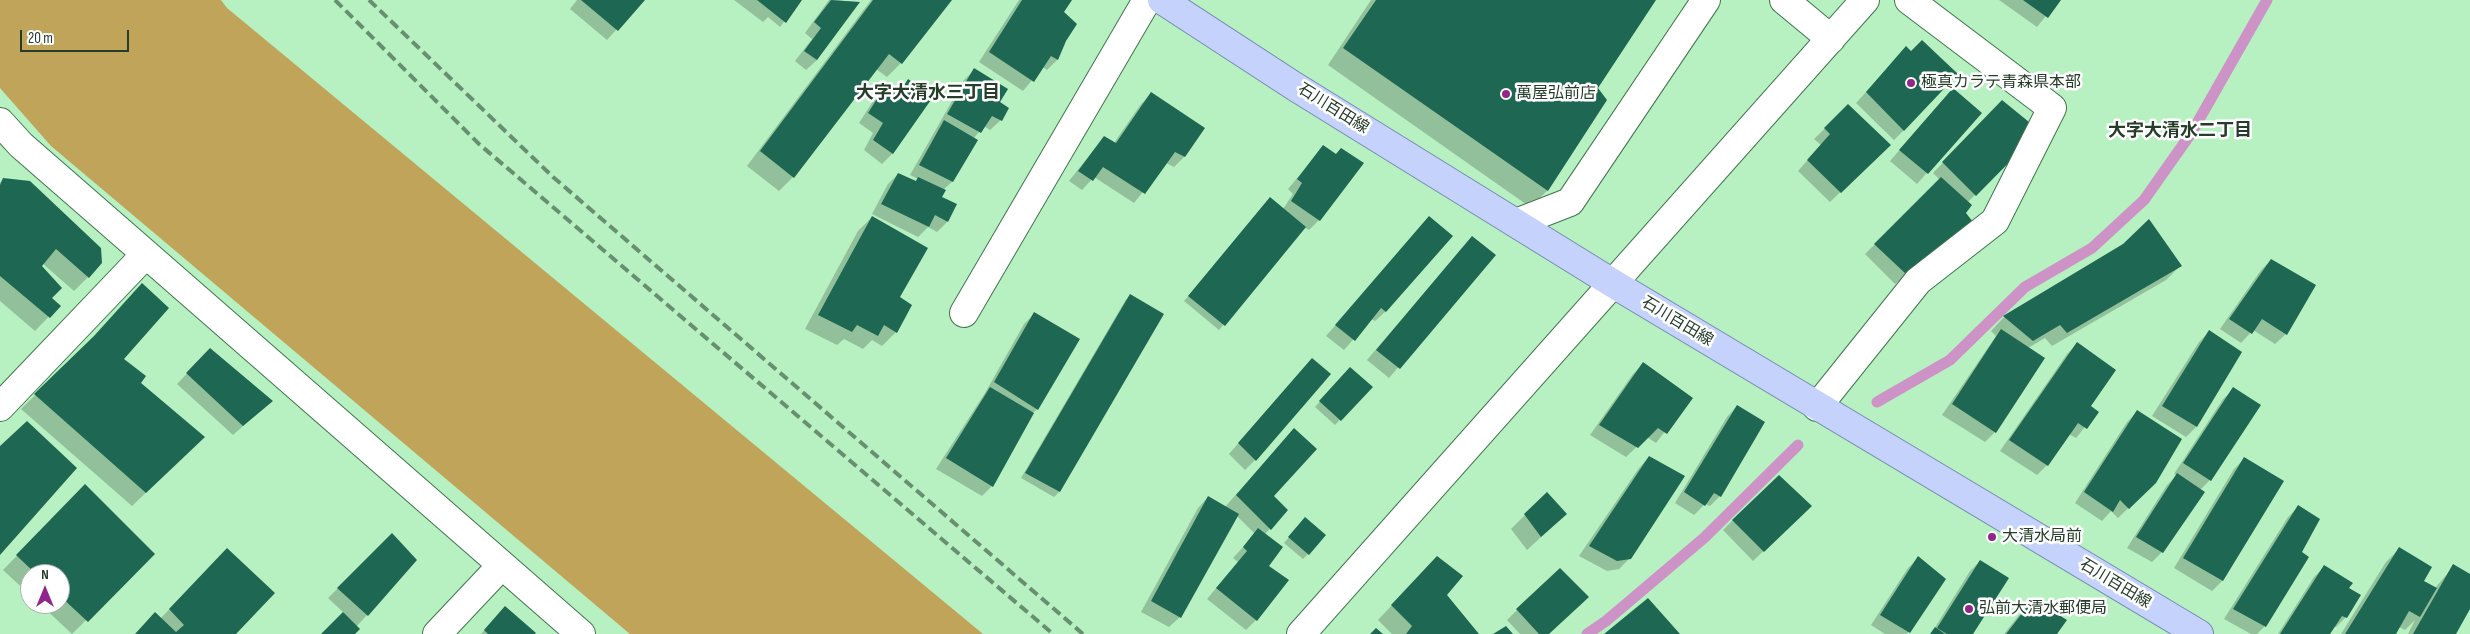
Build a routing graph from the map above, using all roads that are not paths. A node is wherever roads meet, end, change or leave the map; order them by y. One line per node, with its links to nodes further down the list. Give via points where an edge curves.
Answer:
1 (1147, 0): 12 (street)
2 (1162, 0): 9 (main road, 石川百田線)
3 (1706, 0): 9 (street, via 1570,202)
4 (1784, 0): 7 (street)
5 (1909, 0): 13 (street, via 2052,108 1995,220 1918,281)
6 (1863, 1): 7 (street)
7 (1831, 39): 11 (street)
8 (0, 122): 10 (street)
9 (1516, 223): 11 (main road, 石川百田線)
10 (146, 254): 14 (street); 15 (street)
11 (1614, 284): 13 (main road, 石川百田線); 18 (street)
12 (964, 313)
13 (1817, 407): 19 (main road, 石川百田線)
14 (0, 408)
15 (502, 565): 16 (street); 17 (street)
16 (436, 634)
17 (581, 634)
18 (1301, 634)
19 (2199, 634)

